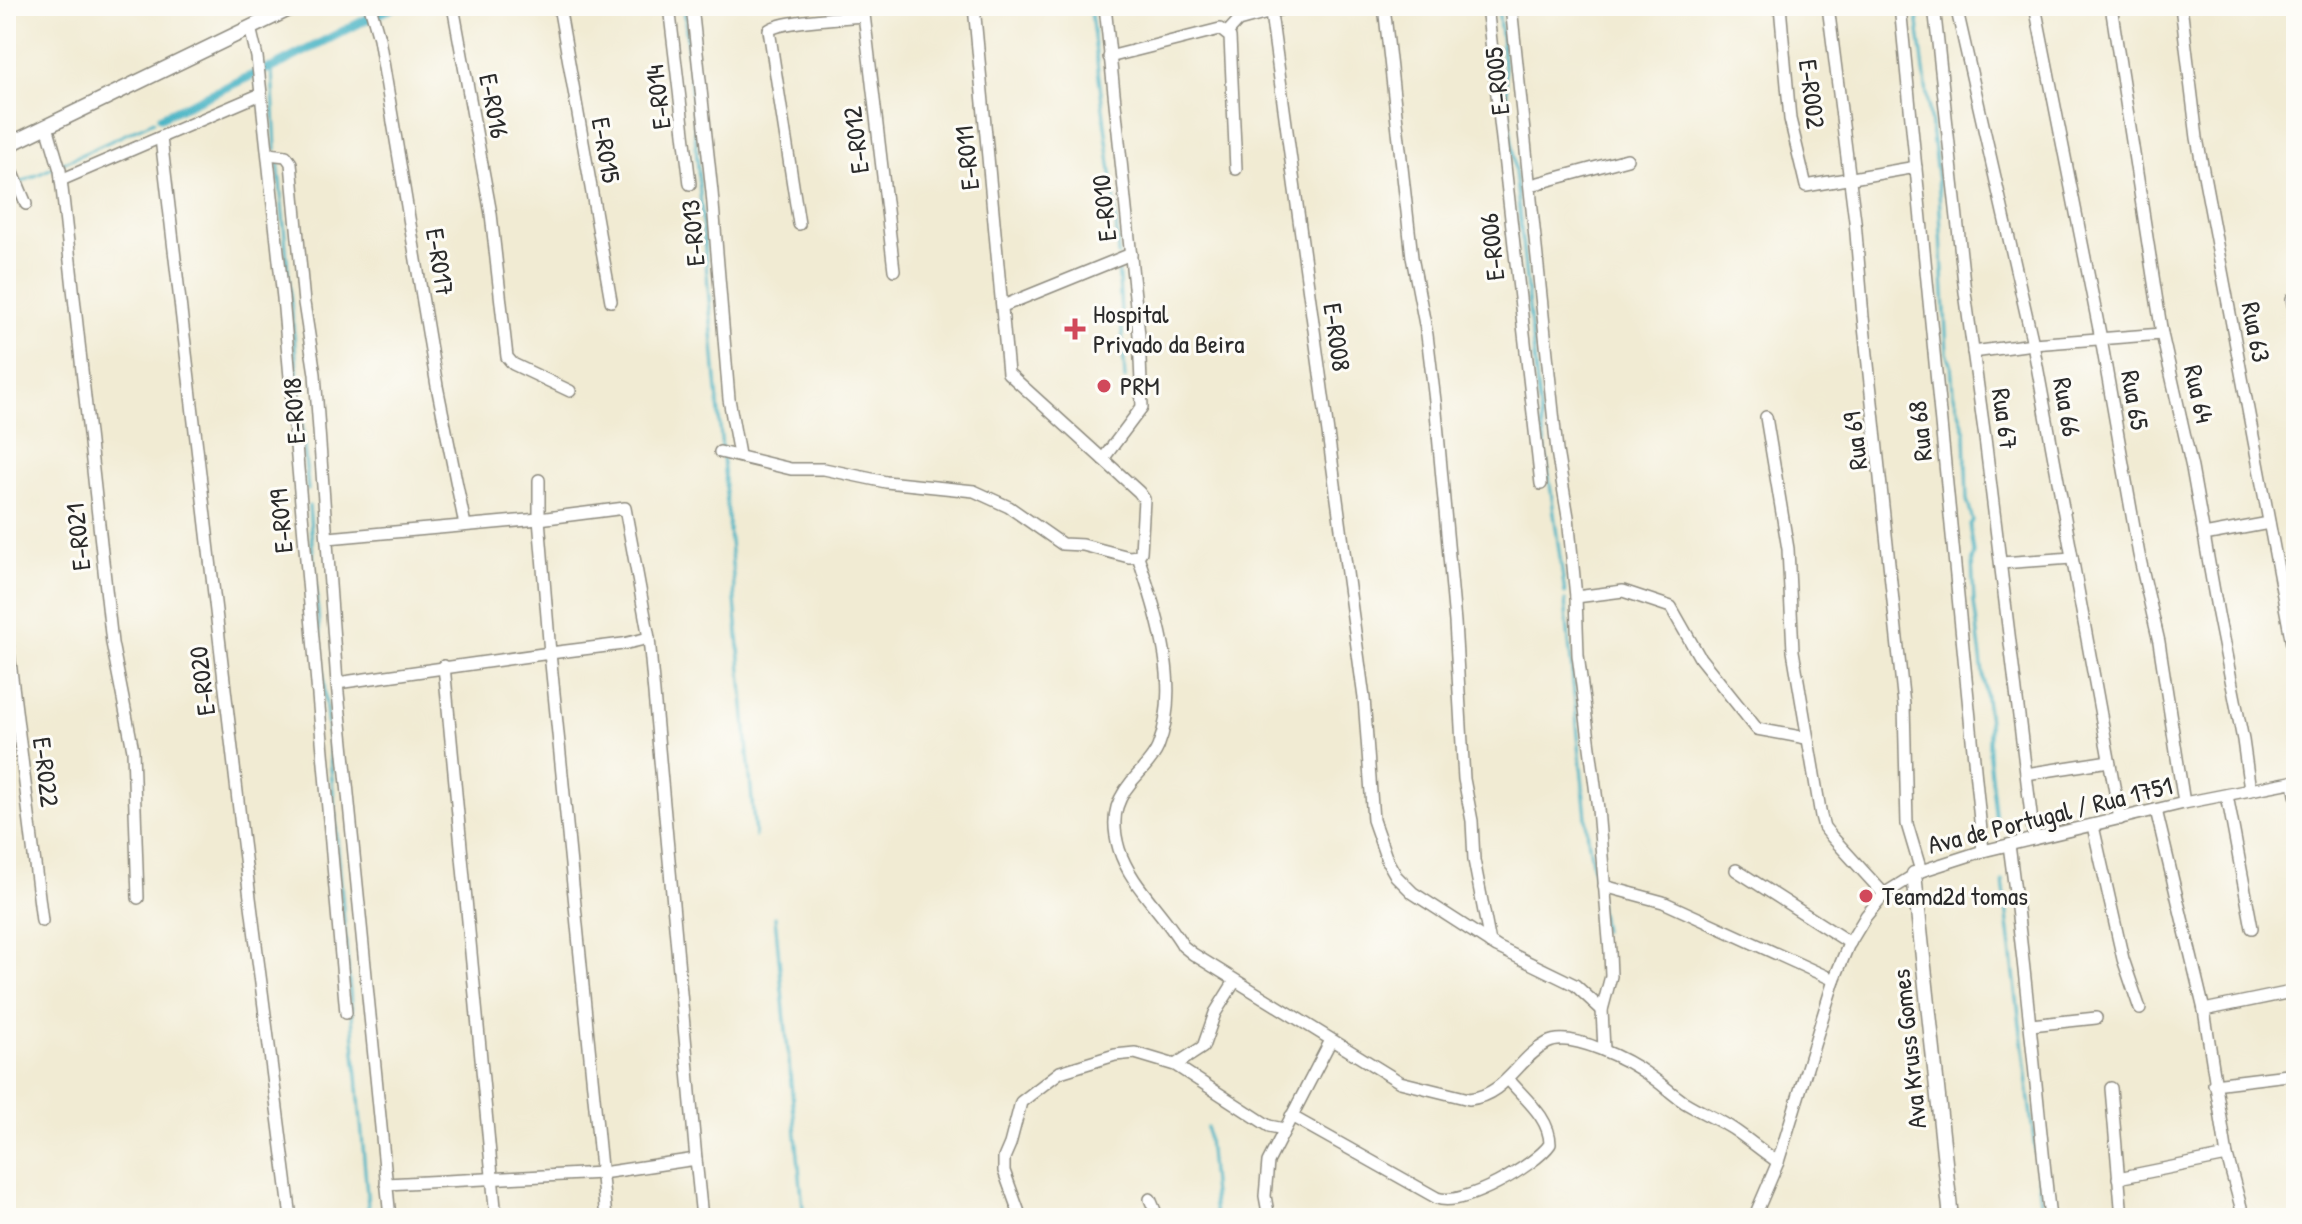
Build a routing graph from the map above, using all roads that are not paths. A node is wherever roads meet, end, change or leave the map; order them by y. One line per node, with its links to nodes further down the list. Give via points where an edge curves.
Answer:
1 (295, 6): 23 (street)
2 (370, 6): 62 (street, E-R017)
3 (453, 6): 51 (street, E-R016, via 491,214 507,357)
4 (559, 6): 44 (street, E-R015)
5 (669, 6): 37 (street, E-R014)
6 (692, 6): 54 (street, E-R013, via 729,399)
7 (974, 6): 45 (street, E-R011)
8 (1105, 6): 25 (street, E-R010)
9 (1293, 6): 21 (street)
10 (1384, 6): 96 (street, via 1412,257 1435,401 1464,779)
11 (1487, 6): 57 (street, E-R006)
12 (1511, 6): 38 (street, E-R005)
13 (1780, 6): 36 (street, E-R002, via 1790,119 1806,186)
14 (1828, 6): 36 (street, Rua 69)
15 (1900, 6): 33 (street, Rua 68)
16 (1934, 6): 50 (street, Rua 67)
17 (1956, 6): 49 (street, Rua 66)
18 (2035, 6): 48 (street, Rua 65)
19 (2111, 6): 47 (street, Rua 64)
20 (2181, 6): 61 (street, Rua 63, via 2197,138)
21 (1271, 9): 24 (street, via 1238,21); 96 (street, E-R008, via 1360,674 1373,820 1396,876)
22 (863, 11): 40 (street, via 769,30); 42 (street, E-R012)
23 (250, 27): 26 (street, E-R019); 27 (street)
24 (1227, 33): 25 (street, via 1220,29); 34 (street)
25 (1109, 57): 41 (street, E-R010)
26 (261, 94): 28 (street); 30 (street, E-R019)
27 (47, 126): 29 (street); 35 (street, E-R021)
28 (161, 138): 35 (street); 126 (street, E-R020)
29 (6, 146)
30 (268, 154): 58 (street, E-R018, via 286,156 291,163 315,374); 59 (street, E-R019)
31 (6, 156): 39 (street)
32 (1627, 159): 38 (street)
33 (1916, 167): 36 (street); 88 (street, Rua 68)
34 (1236, 169)
35 (60, 170): 93 (street, E-R021, via 112,643 133,750)
36 (1850, 179): 90 (street, Rua 69, via 1904,705 1907,824)
37 (690, 184)
38 (1531, 185): 68 (street, E-R005)
39 (26, 204)
40 (799, 224)
41 (1131, 254): 45 (street); 55 (street, E-R010, via 1142,407)
42 (894, 270)
43 (2292, 299): 46 (street)
44 (611, 301)
45 (1003, 306): 55 (street, E-R011, via 1008,373)
46 (2296, 317)
47 (2162, 334): 48 (street); 63 (street, Rua 64)
48 (2101, 339): 49 (street); 82 (street, Rua 65)
49 (2033, 344): 50 (street); 66 (street, Rua 66)
50 (1973, 352): 67 (street, Rua 67)
51 (570, 391)
52 (1766, 417): 75 (street, via 1788,549 1793,651)
53 (720, 452): 54 (street)
54 (739, 455): 65 (street, via 791,469 974,491 1009,507 1062,544)
55 (1103, 459): 65 (street, E-R011, via 1144,499)
56 (539, 480): 60 (street)
57 (1541, 484)
58 (322, 497): 59 (street); 64 (street, E-R018)
59 (301, 499): 104 (street, E-R019)
60 (539, 519): 62 (street); 70 (street, via 625,508); 71 (street)
61 (2269, 523): 63 (street); 72 (street, Rua 63)
62 (465, 525): 64 (street)
63 (2204, 535): 79 (street, Rua 64)
64 (328, 538): 74 (street, E-R018)
65 (1138, 556): 99 (street, via 1170,684 1159,747 1119,796 1115,815 1120,851 1183,946)
66 (2072, 558): 67 (street); 76 (street, Rua 66)
67 (2001, 563): 77 (street, Rua 67)
68 (1576, 597): 75 (street, via 1623,591 1671,607 1700,658 1757,729); 91 (street, E-R005)
69 (6, 629): 94 (street, E-R022)
70 (649, 638): 71 (street); 119 (street)
71 (550, 653): 73 (street); 121 (street)
72 (2296, 665)
73 (444, 666): 74 (street); 123 (street)
74 (337, 683): 124 (street, E-R018)
75 (1806, 738): 92 (street, via 1824,827)
76 (2109, 761): 77 (street); 84 (street, Rua 66)
77 (2026, 774): 86 (street, Rua 67)
78 (2295, 781): 79 (street, Ava de Portugal / Rua 1751); 81 (street)
79 (2250, 790): 80 (street, Ava de Portugal / Rua 1751)
80 (2227, 795): 82 (street, Ava de Portugal / Rua 1751); 95 (street)
81 (2296, 795)
82 (2184, 803): 83 (street, Ava de Portugal / Rua 1751)
83 (2156, 810): 84 (street, Ava de Portugal / Rua 1751); 103 (street)
84 (2120, 819): 85 (street, Ava de Portugal / Rua 1751)
85 (2093, 826): 86 (street, Ava de Portugal / Rua 1751); 101 (street, via 2123,959)
86 (2034, 839): 87 (street, Ava de Portugal / Rua 1751)
87 (2009, 845): 88 (street, Ava de Portugal / Rua 1751); 106 (street)
88 (1983, 851): 90 (street, Ava de Portugal / Rua 1751)
89 (1736, 870): 97 (street)
90 (1918, 872): 92 (street, Ava de Portugal / Rua 1751); 135 (street, Ava Kruss Gomes)
91 (1604, 886): 98 (street, via 1663,902); 102 (street, E-R005, via 1611,976)
92 (1884, 894): 97 (street, Ava de Portugal / Rua 1751)
93 (138, 898)
94 (42, 921)
95 (2252, 928)
96 (1490, 943): 102 (street, E-R008, via 1575,985)
97 (1850, 943): 98 (street, Ava de Portugal / Rua 1751)
98 (1834, 980): 120 (street, Ava de Portugal / Rua 1751)
99 (1235, 981): 107 (street); 109 (street, via 1215,1013 1203,1047)
100 (2296, 991): 103 (street)
101 (2140, 1009)
102 (1602, 1010): 108 (street, E-R005)
103 (2204, 1010): 112 (street)
104 (346, 1013)
105 (2096, 1018): 106 (street)
106 (2031, 1025): 136 (street)
107 (1330, 1042): 111 (street, via 1400,1082 1454,1096 1478,1098); 114 (street)
108 (1604, 1050): 111 (street, via 1548,1042); 120 (street)
109 (1175, 1065): 115 (street); 131 (street, via 1135,1053 1115,1055 1060,1072 1028,1094 1016,1112 1003,1165)
110 (2296, 1074): 112 (street)
111 (1509, 1080): 114 (street, via 1544,1121 1550,1144 1480,1193 1451,1201)
112 (2214, 1084): 118 (street)
113 (2111, 1088): 122 (street)
114 (1291, 1116): 116 (street)
115 (1269, 1126): 116 (street); 117 (street)
116 (1284, 1129): 117 (street)
117 (1279, 1143): 133 (street, via 1266,1171)
118 (2227, 1156): 122 (street); 138 (street)
119 (696, 1159): 121 (street); 130 (street)
120 (1778, 1162): 134 (street, Ava de Portugal / Rua 1751)
121 (602, 1173): 123 (street); 129 (street)
122 (2118, 1178): 137 (street)
123 (491, 1179): 124 (street); 128 (street)
124 (386, 1184): 127 (street, E-R018)
125 (1150, 1199): 132 (street)
126 (291, 1218)
127 (390, 1218)
128 (496, 1218)
129 (606, 1218)
130 (702, 1218)
131 (1021, 1218)
132 (1158, 1218)
133 (1269, 1218)
134 (1754, 1218)
135 (1951, 1218)
136 (2050, 1218)
137 (2122, 1218)
138 (2244, 1218)

